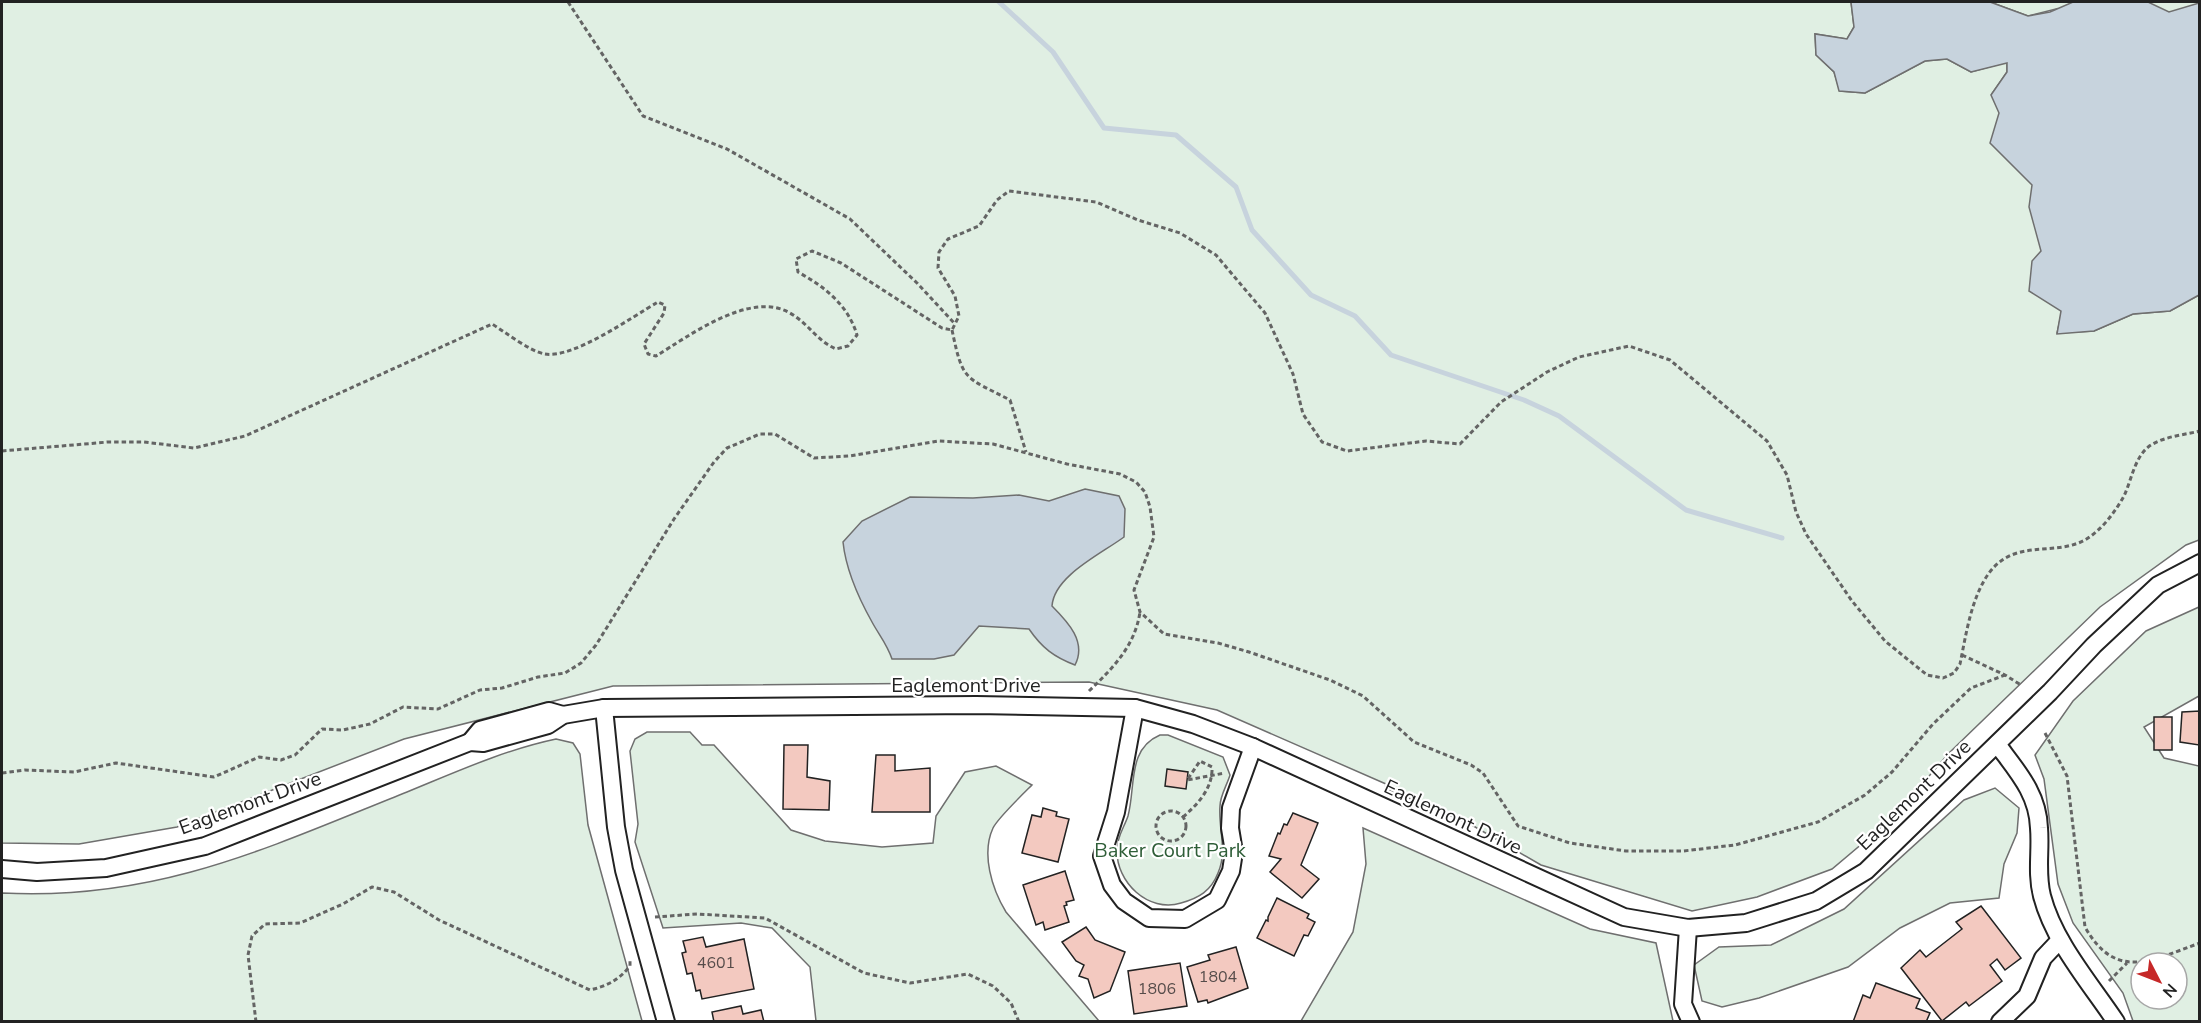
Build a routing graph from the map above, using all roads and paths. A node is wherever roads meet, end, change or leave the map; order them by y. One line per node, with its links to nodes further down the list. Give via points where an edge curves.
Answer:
1 (568, 2): 2 (path, via 643,116 727,149 850,219)
2 (955, 324): 3 (path); 9 (path, via 959,316 955,296 938,268 939,252 948,239 978,226 1009,190 1096,202 1180,232 1216,255 1265,313 1293,374 1303,414 1322,442 1347,451 1426,441 1460,444 1501,402 1547,372 1579,357 1629,346 1670,360 1767,441 1787,475 1806,534 1885,641 1927,675 1943,678 1954,673)
3 (952, 330): 5 (path, via 942,328 841,263 812,251 796,259 798,272 830,293 852,317 857,335 848,346 836,349 824,344 806,322 786,311 765,307 730,313 656,356 648,354 644,344 664,313 665,305 658,302 561,354 543,354 492,324 245,436 194,448 108,442); 6 (path, via 959,366 967,378 1010,400)
4 (2199, 431): 9 (path, via 2149,446 2106,523 2085,540 2010,555 1989,573 1977,597)
5 (2, 451)
6 (1026, 452): 8 (path, via 1120,474 1145,492 1154,537 1134,590); 19 (path, via 993,444 938,441 814,458 775,434 760,434 727,448 714,462 596,645 581,663 565,673 480,690 438,709 404,707 370,724 343,730 322,729 295,755 281,760 259,757 214,777 116,764 74,772)
7 (2199, 563): 16 (street, Eaglemont Drive, via 2158,585)
8 (1140, 612): 10 (path, via 1164,634 1249,652 1364,696 1414,742 1482,773 1518,826 1570,843 1626,850 1735,845 1818,822 1865,795 1892,772 1933,724 1971,688); 12 (path, via 1132,640 1117,664)
9 (1962, 655): 10 (path)
10 (2005, 675): 11 (path)
11 (2021, 685)
12 (1088, 692)
13 (604, 708): 14 (street, Eaglemont Drive); 22 (street, Eaglemont Drive, via 563,716 549,711 480,730 470,742 205,846 106,868 37,872); 32 (street, via 624,870)
14 (1135, 708): 17 (street, Eaglemont Drive, via 1193,724); 17 (street, via 1116,812 1102,856 1112,885 1124,901 1149,918 1185,919 1216,900 1231,871 1231,808)
15 (2045, 733): 29 (path, via 2067,776 2085,927 2095,945)
16 (1997, 744): 24 (street, Eaglemont Drive, via 1866,871 1816,901 1746,923); 25 (street, via 2033,796 2040,830 2037,852 2042,896)
17 (1253, 747): 24 (street, Eaglemont Drive, via 1624,917)
18 (1229, 772): 20 (path)
19 (2, 773)
20 (1212, 777): 20 (path, via 1196,780 1187,780 1200,761 1212,767); 21 (path, via 1203,798)
21 (1183, 817): 21 (path, via 1186,828 1180,838 1168,841 1158,835 1155,824 1162,814 1173,811)
22 (2, 869)
23 (650, 917): 33 (path, via 697,914 765,918 864,973 910,983 968,974 993,986 1011,1003)
24 (1688, 928): 34 (street, via 1683,1004)
25 (2060, 940): 35 (street, via 2043,958 2027,996); 36 (street)
26 (2199, 943): 27 (path)
27 (2177, 951)
28 (629, 953): 31 (path, via 630,966 622,976 590,990 439,920 394,892 372,887 300,923 265,924 252,936 248,955)
29 (2127, 963): 30 (path)
30 (2109, 981)
31 (256, 1022)
32 (666, 1022)
33 (1019, 1022)
34 (1691, 1022)
35 (2000, 1022)
36 (2116, 1022)

